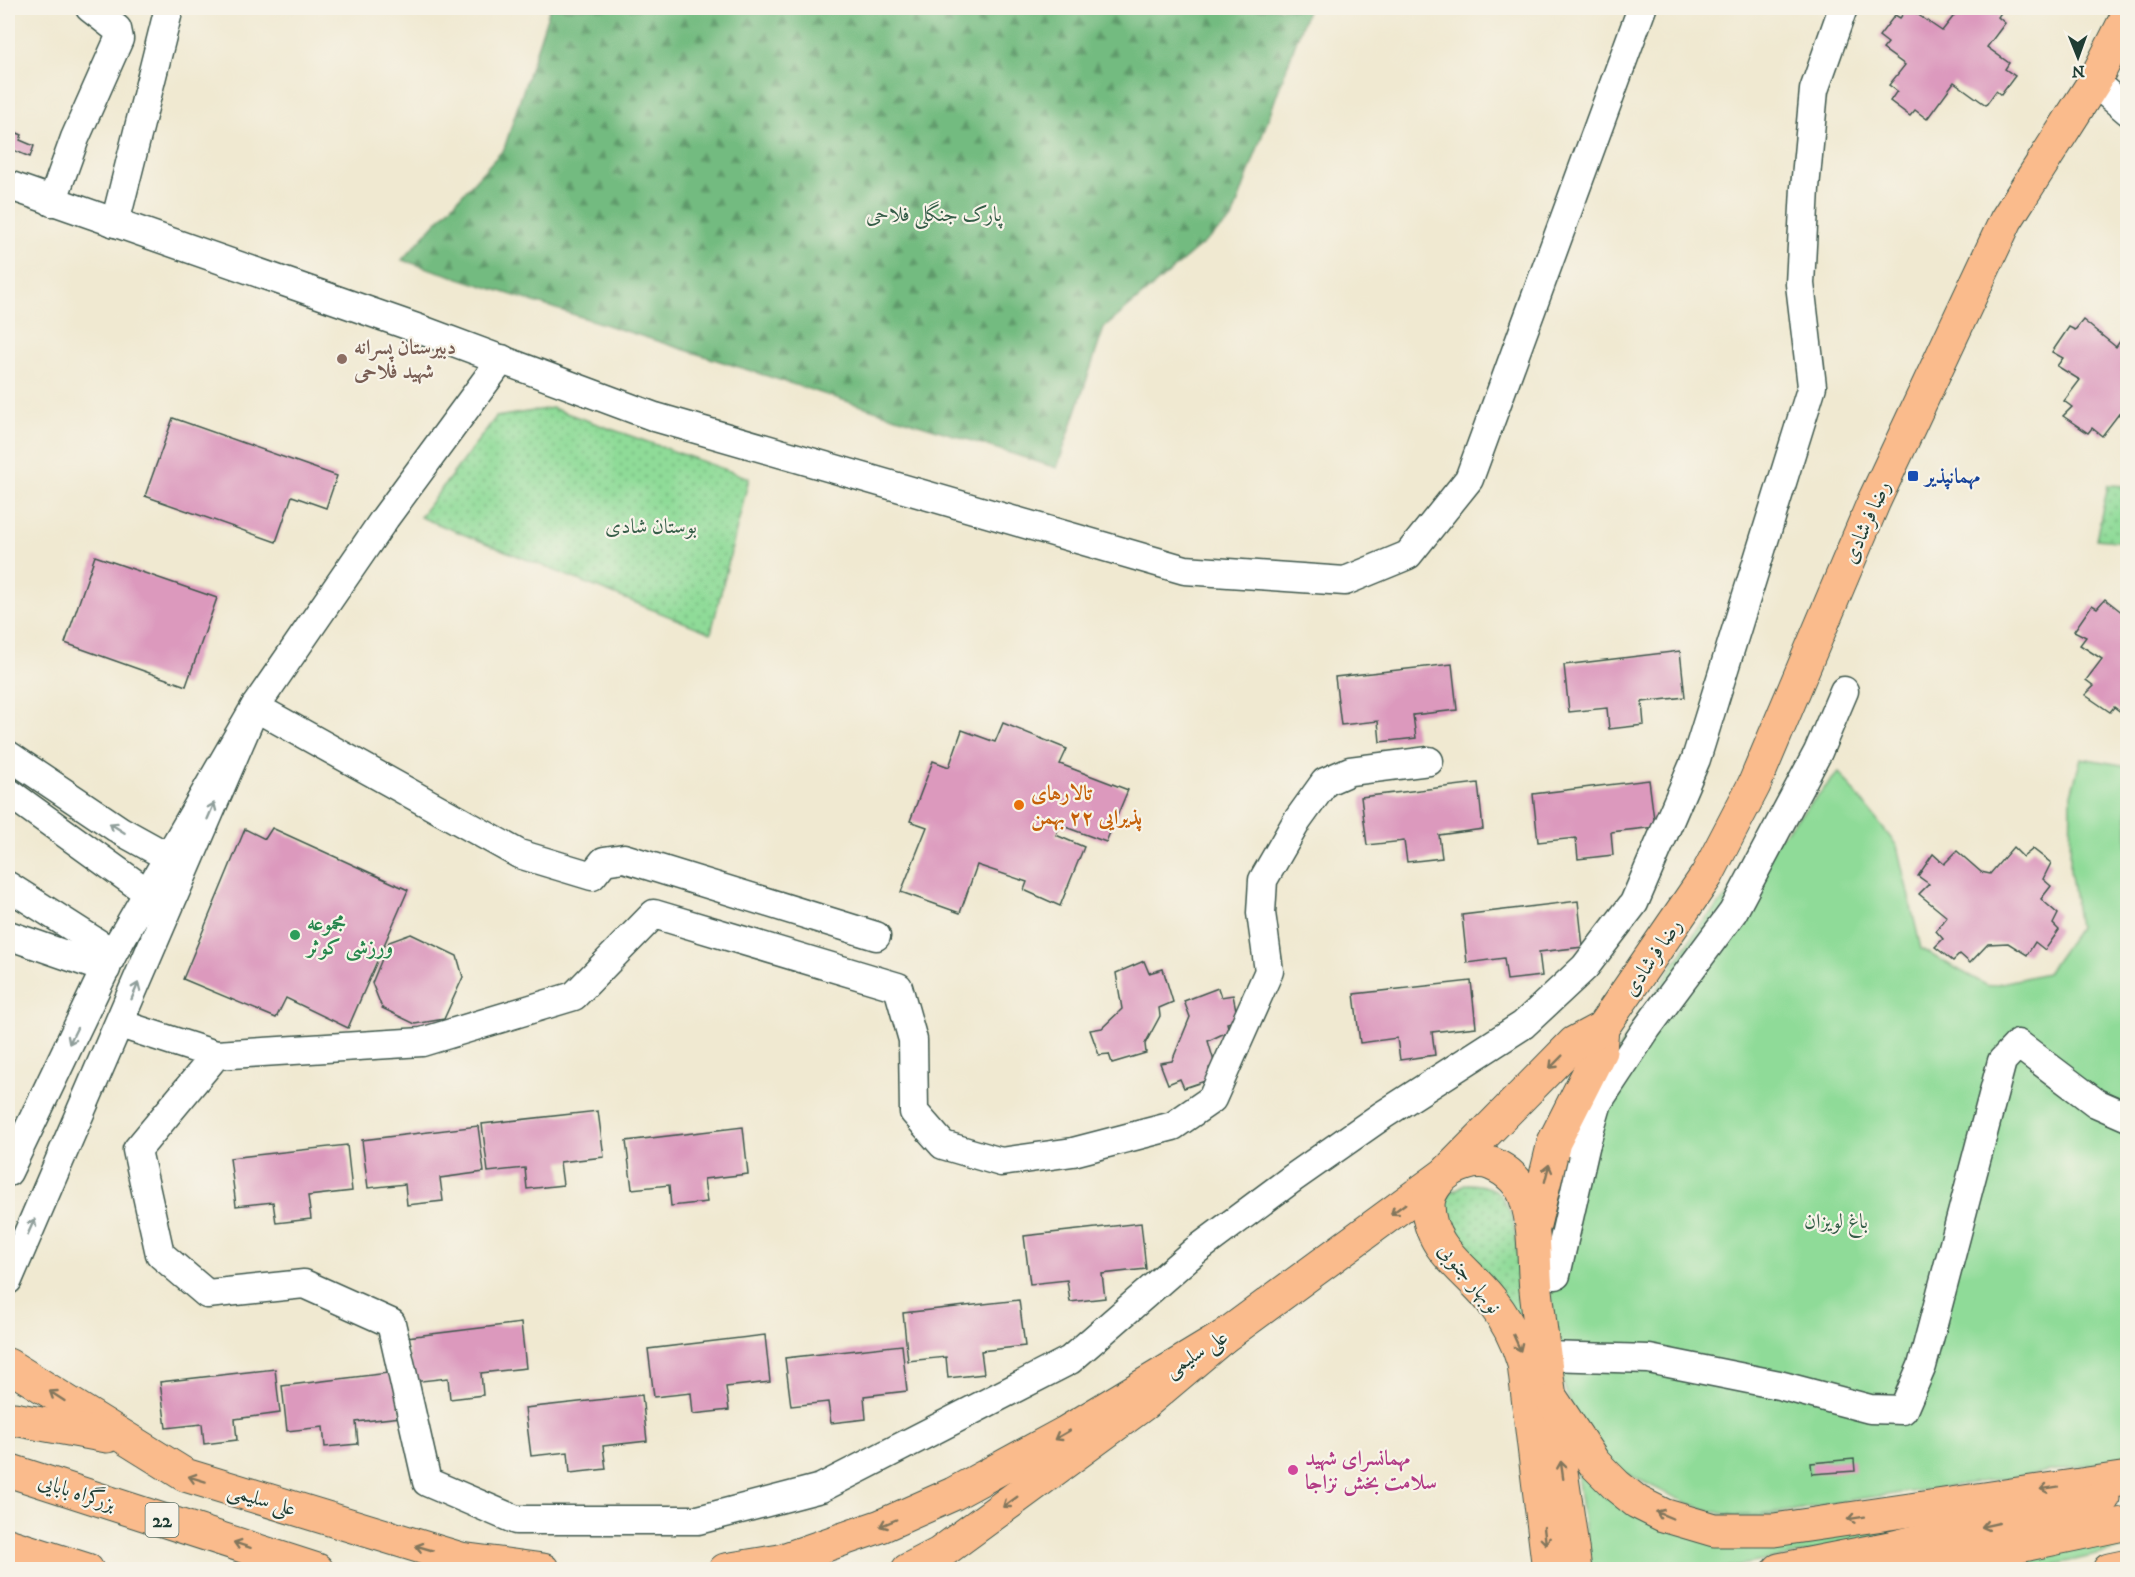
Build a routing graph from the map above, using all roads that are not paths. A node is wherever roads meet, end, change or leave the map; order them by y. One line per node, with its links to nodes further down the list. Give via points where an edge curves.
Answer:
1 (90, 8): 9 (street, via 117,29 119,39 75,138)
2 (169, 8): 10 (street)
3 (1642, 8): 11 (street, via 1469,478 1408,555 1345,581 1185,570 655,417)
4 (1843, 8): 25 (street, via 1814,90 1805,188 1800,284 1812,386 1696,759 1634,903 1585,967 1523,1025 1293,1178 1195,1251 1070,1360 821,1488 698,1520 516,1520 427,1482 392,1323 304,1284 207,1294 160,1254 137,1150)
5 (2127, 15): 6 (main road, رضا فرشادی)
6 (2094, 82): 7 (street); 24 (main road, رضا فرشادی, via 2006,220 1874,501 1754,785 1707,875)
7 (2127, 111)
8 (8, 185): 9 (street)
9 (52, 202): 10 (street)
10 (115, 224): 11 (street)
11 (502, 359): 13 (street, via 385,518)
12 (1844, 691): 28 (street, via 1818,752 1733,912 1598,1102)
13 (255, 707): 17 (street); 21 (street, via 519,854 592,876 604,861 624,858); 23 (street, one-way to 13)
14 (8, 755): 17 (street, one-way to 14, via 121,831)
15 (1429, 760): 25 (street, via 1350,771 1325,782 1297,821 1263,880 1261,913 1269,971 1212,1099 1173,1126 1073,1152 1001,1162 942,1145 914,1112 913,1040 898,987 654,914 574,996 422,1042)
16 (8, 792): 19 (street)
17 (168, 857): 19 (street)
18 (8, 886): 22 (street)
19 (148, 893): 22 (street)
20 (8, 935): 22 (street)
21 (876, 936)
22 (109, 961): 29 (street, one-way to 29)
23 (120, 1024): 25 (street); 33 (street, one-way to 23)
24 (1602, 1028): 27 (main road, via 1600,1051); 30 (main road, علی سلیمی, one-way to 30, via 1574,1044)
25 (216, 1055)
26 (2127, 1117): 35 (street, via 2096,1103 2018,1044 2002,1061 1922,1366 1904,1410 1870,1409 1779,1385 1649,1359)
27 (1554, 1142): 28 (street); 31 (main road, one-way to 27)
28 (1586, 1143): 32 (street)
29 (8, 1172)
30 (1445, 1174): 31 (main road, نوبهار جنوبی, via 1467,1162 1491,1163 1511,1176 1526,1197); 34 (main road, علی سلیمی, one-way to 34); 51 (main road, نوبهار جنوبی, one-way to 51, via 1429,1196 1428,1221 1437,1242 1490,1298 1519,1346)
31 (1533, 1230): 35 (main road, نوبهار جنوبی, via 1536,1290)
32 (1556, 1275)
33 (8, 1280)
34 (1222, 1338): 49 (main road, علی سلیمی, one-way to 49, via 1065,1433 953,1494 880,1527 780,1561); 50 (main road, one-way to 50, via 1145,1403 939,1554)
35 (1546, 1356): 37 (main road, نوبهار جنوبی)
36 (8, 1365): 39 (main road, علی سلیمی, one-way to 36)
37 (1552, 1401): 41 (main road, one-way to 37, via 1774,1530 1714,1530 1663,1515 1637,1502 1594,1463); 52 (main road, نوبهار جنوبی, one-way to 37)
38 (8, 1421): 39 (main road)
39 (124, 1439): 48 (main road, علی سلیمی, one-way to 39, via 461,1559 342,1524 185,1475)
40 (8, 1470): 47 (main road, بزرگراه بابایی / 22, one-way to 40)
41 (2127, 1478)
42 (2127, 1490): 53 (main road, one-way to 53, via 2087,1504)
43 (2127, 1523): 54 (main road)
44 (8, 1545): 46 (main road)
45 (2127, 1566): 55 (main road)
46 (87, 1569)
47 (317, 1569)
48 (543, 1569)
49 (725, 1569)
50 (908, 1569)
51 (1550, 1569)
52 (1575, 1569)
53 (1779, 1569)
54 (1905, 1569)
55 (2109, 1569)

